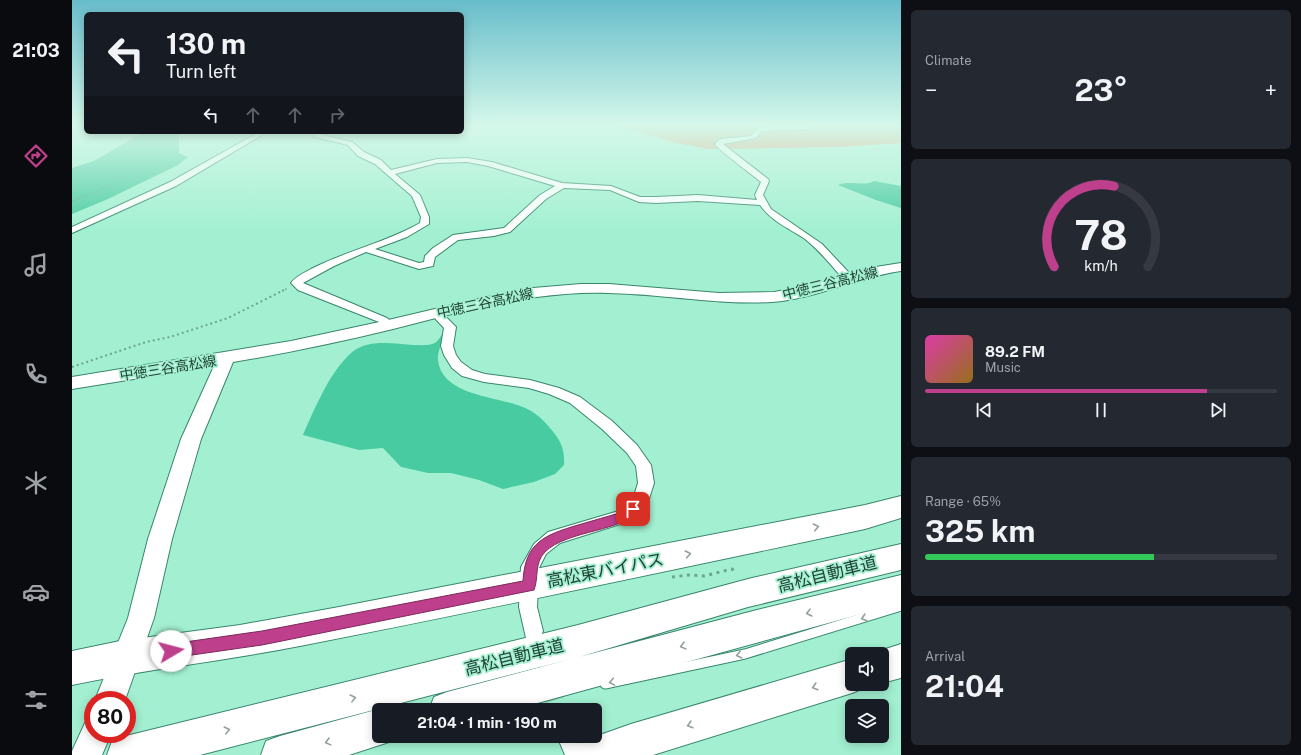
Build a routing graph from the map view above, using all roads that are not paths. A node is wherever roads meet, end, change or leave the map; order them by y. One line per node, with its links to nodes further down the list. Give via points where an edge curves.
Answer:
1 (214, 161): 9 (street, via 171,185)
2 (376, 161): 6 (street)
3 (444, 161): 6 (street, via 425,163)
4 (468, 161): 7 (street, via 489,164)
5 (741, 161): 8 (street, via 765,181 759,195)
6 (389, 173): 10 (street, via 416,195 425,217 424,224 399,237)
7 (562, 185): 8 (street, via 611,188 631,197 648,200 698,198); 10 (street, via 543,197 507,230 456,238 436,250 430,256 429,264 425,266)
8 (761, 202): 12 (street, via 769,213 813,241)
9 (72, 230)
10 (366, 249): 14 (street, via 296,283 302,288 383,320)
11 (901, 267): 12 (main road, 中徳三谷高松線, via 871,270)
12 (848, 278): 13 (main road, 中徳三谷高松線, via 776,296 744,298 629,290 557,289 523,293)
13 (436, 313): 14 (main road, 中徳三谷高松線); 21 (street, via 450,327 447,346 456,365 484,378 530,384 575,400 607,425 632,449 643,465 646,483 640,502 627,515 554,537 540,549 530,567)
14 (389, 325): 15 (main road, 中徳三谷高松線)
15 (226, 358): 16 (main road, 中徳三谷高松線); 26 (main road, via 191,439 160,539 141,618)
16 (72, 383)
17 (901, 507): 21 (highway, 高松東バイパス, one-way to 17)
18 (901, 548): 20 (lane)
19 (901, 556): 30 (highway, 高松自動車道, via 748,593 578,641)
20 (826, 565)
21 (529, 586): 25 (street, via 528,607); 26 (highway, 高松東バイパス, via 262,638)
22 (901, 589): 35 (highway, one-way to 35)
23 (901, 606): 32 (lane, one-way to 32, via 745,654)
24 (626, 618): 30 (lane)
25 (533, 631)
26 (126, 658): 29 (highway, 高松東バイパス); 33 (main road)
27 (901, 660): 28 (highway)
28 (889, 664)
29 (72, 668)
30 (432, 678): 41 (highway, 高松自動車道, one-way to 30)
31 (845, 678): 44 (highway, one-way to 44)
32 (596, 685)
33 (113, 691)
34 (541, 695): 36 (lane)
35 (473, 703)
36 (495, 703)
37 (372, 730): 42 (highway, one-way to 42)
38 (92, 743): 40 (main road)
39 (571, 743): 43 (street)
40 (86, 755)
41 (126, 755)
42 (280, 755)
43 (576, 755)
44 (597, 755)

